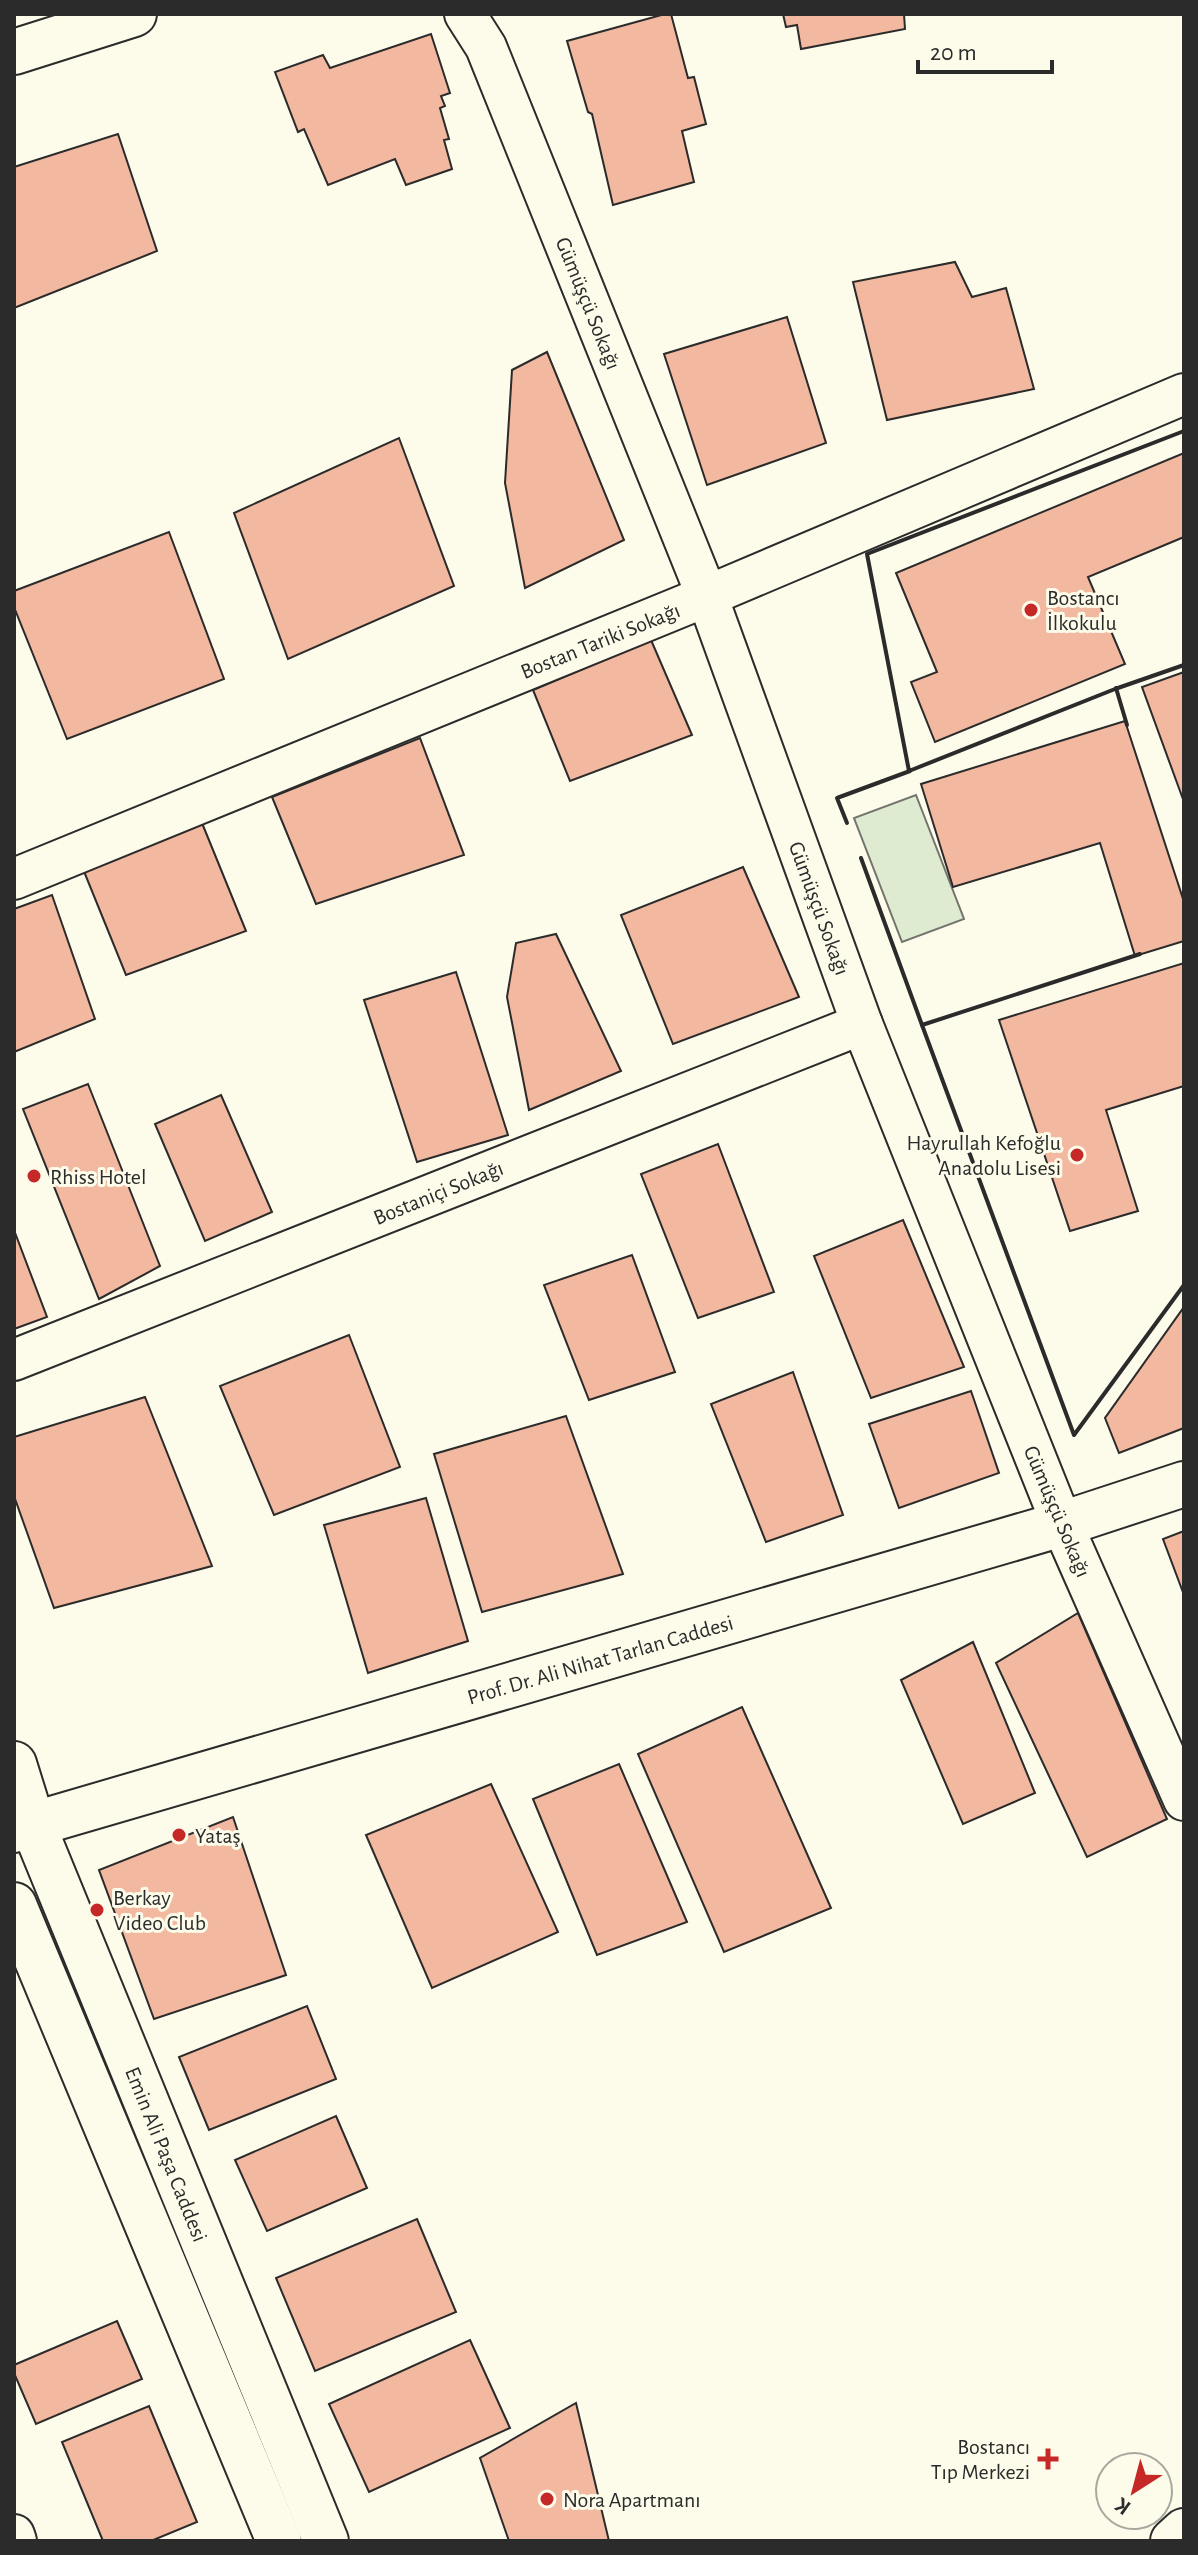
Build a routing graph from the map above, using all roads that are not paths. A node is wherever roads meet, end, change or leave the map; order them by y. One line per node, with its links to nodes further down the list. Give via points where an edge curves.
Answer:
1 (134, 14): 3 (main road)
2 (465, 14): 5 (street, Gümüşçü Sokağı, via 486,47)
3 (14, 52)
4 (1184, 394): 5 (street, Bostan Tariki Sokağı)
5 (707, 596): 6 (street, Bostan Tariki Sokağı); 7 (street, Gümüşçü Sokağı)
6 (14, 879)
7 (862, 1024): 8 (street, Bostaniçi Sokağı); 10 (street, Gümüşçü Sokağı)
8 (14, 1360)
9 (1184, 1484): 10 (main road, Prof. Dr. Ali Nihat Tarlan Caddesi)
10 (1062, 1524): 12 (street, Gümüşçü Sokağı); 13 (main road, Prof. Dr. Ali Nihat Tarlan Caddesi)
11 (14, 1764): 13 (main road, Emin Ali Paşa Caddesi)
12 (1184, 1800)
13 (24, 1828): 19 (main road, Emin Ali Paşa Caddesi)
14 (14, 1905): 18 (main road, Emin Ali Paşa Caddesi)
15 (1184, 2531): 20 (main road)
16 (14, 2535): 17 (street)
17 (16, 2541)
18 (279, 2541)
19 (326, 2541)
20 (1173, 2541)

